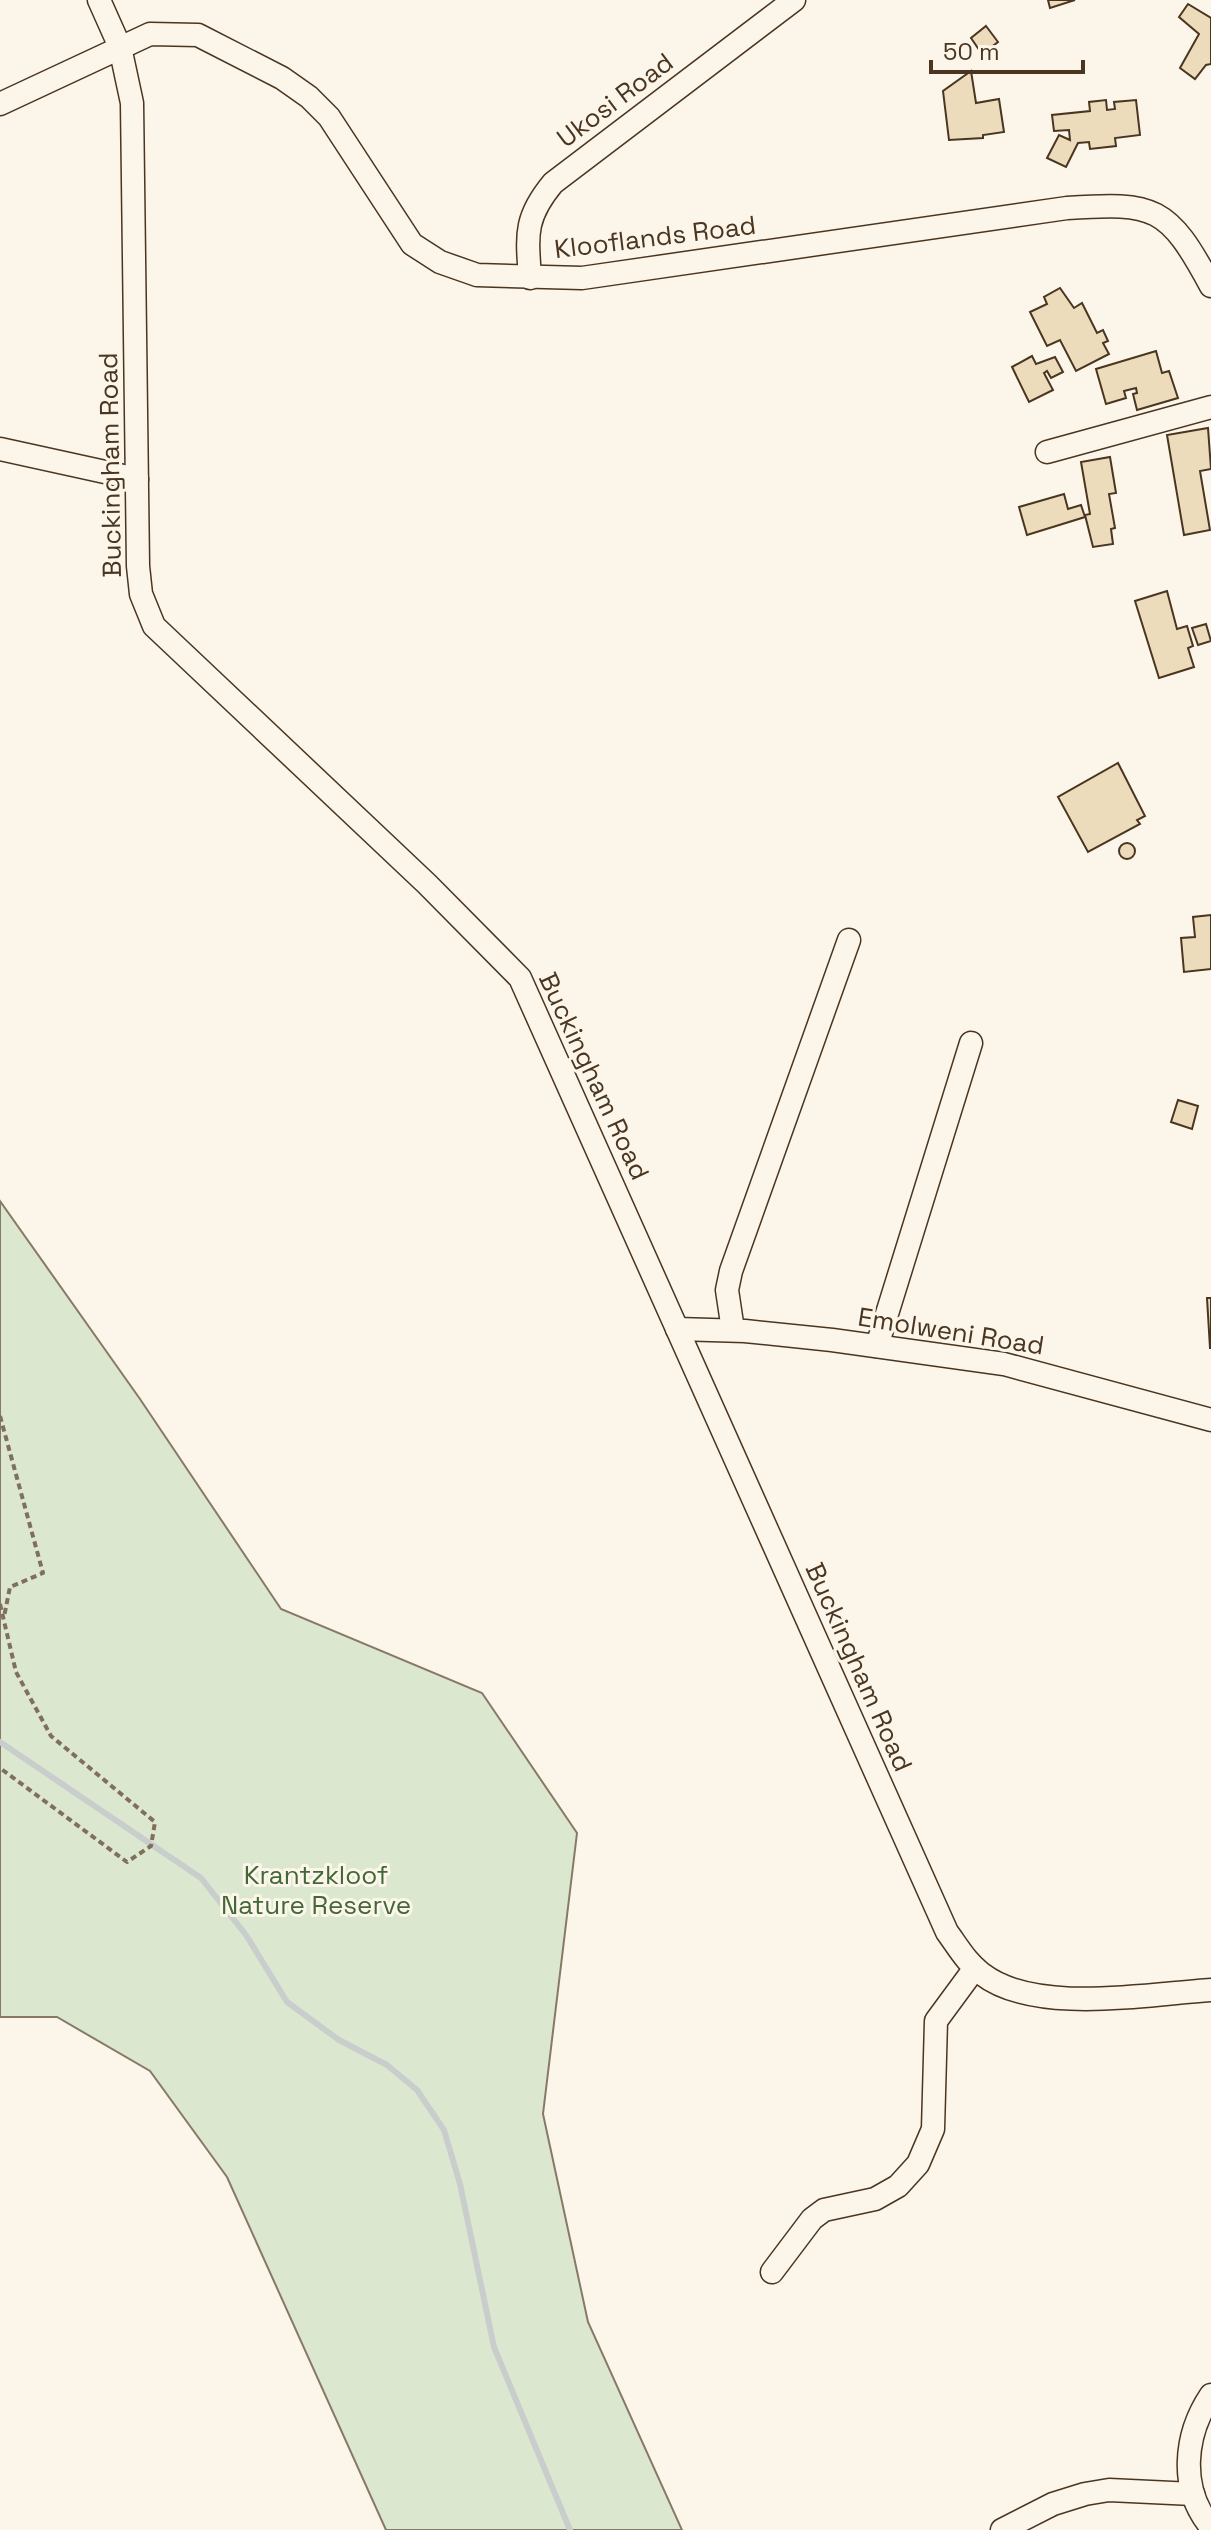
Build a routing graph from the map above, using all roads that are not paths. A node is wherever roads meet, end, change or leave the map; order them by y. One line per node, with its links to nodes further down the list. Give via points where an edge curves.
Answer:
1 (99, 0): 3 (street, Buckingham Road)
2 (794, 0): 5 (street, Ukosi Road, via 553,183 534,206 527,230)
3 (120, 47): 4 (street, Klooflands Road); 5 (street, Klooflands Road, via 150,34 198,35 282,78 329,117 412,244 440,262 477,275); 10 (street, Buckingham Road, via 132,103 135,159)
4 (0, 104)
5 (530, 278): 6 (street, Klooflands Road, via 582,278 1124,204 1163,217)
6 (1211, 286)
7 (1211, 407): 9 (street)
8 (0, 449): 10 (street)
9 (1047, 452)
10 (137, 479): 13 (street, Buckingham Road, via 139,580 154,626 520,978)
11 (849, 940): 14 (street, via 731,1271 727,1290)
12 (971, 1043): 15 (street)
13 (677, 1329): 14 (street, Emolweni Road); 17 (street, Buckingham Road, via 947,1932)
14 (733, 1330): 15 (street, Emolweni Road)
15 (877, 1346): 16 (street, Emolweni Road, via 1004,1364)
16 (1211, 1420)
17 (975, 1968): 18 (street, Buckingham Road, via 1000,1985 1061,1998); 19 (street, via 936,2021 933,2129 918,2164 898,2186 875,2199 824,2210)
18 (1211, 1990)
19 (772, 2272)
20 (1211, 2395): 21 (street, via 1190,2442)
21 (1193, 2494): 22 (street); 23 (street, via 1085,2494)
22 (1211, 2527)
23 (1002, 2530)

